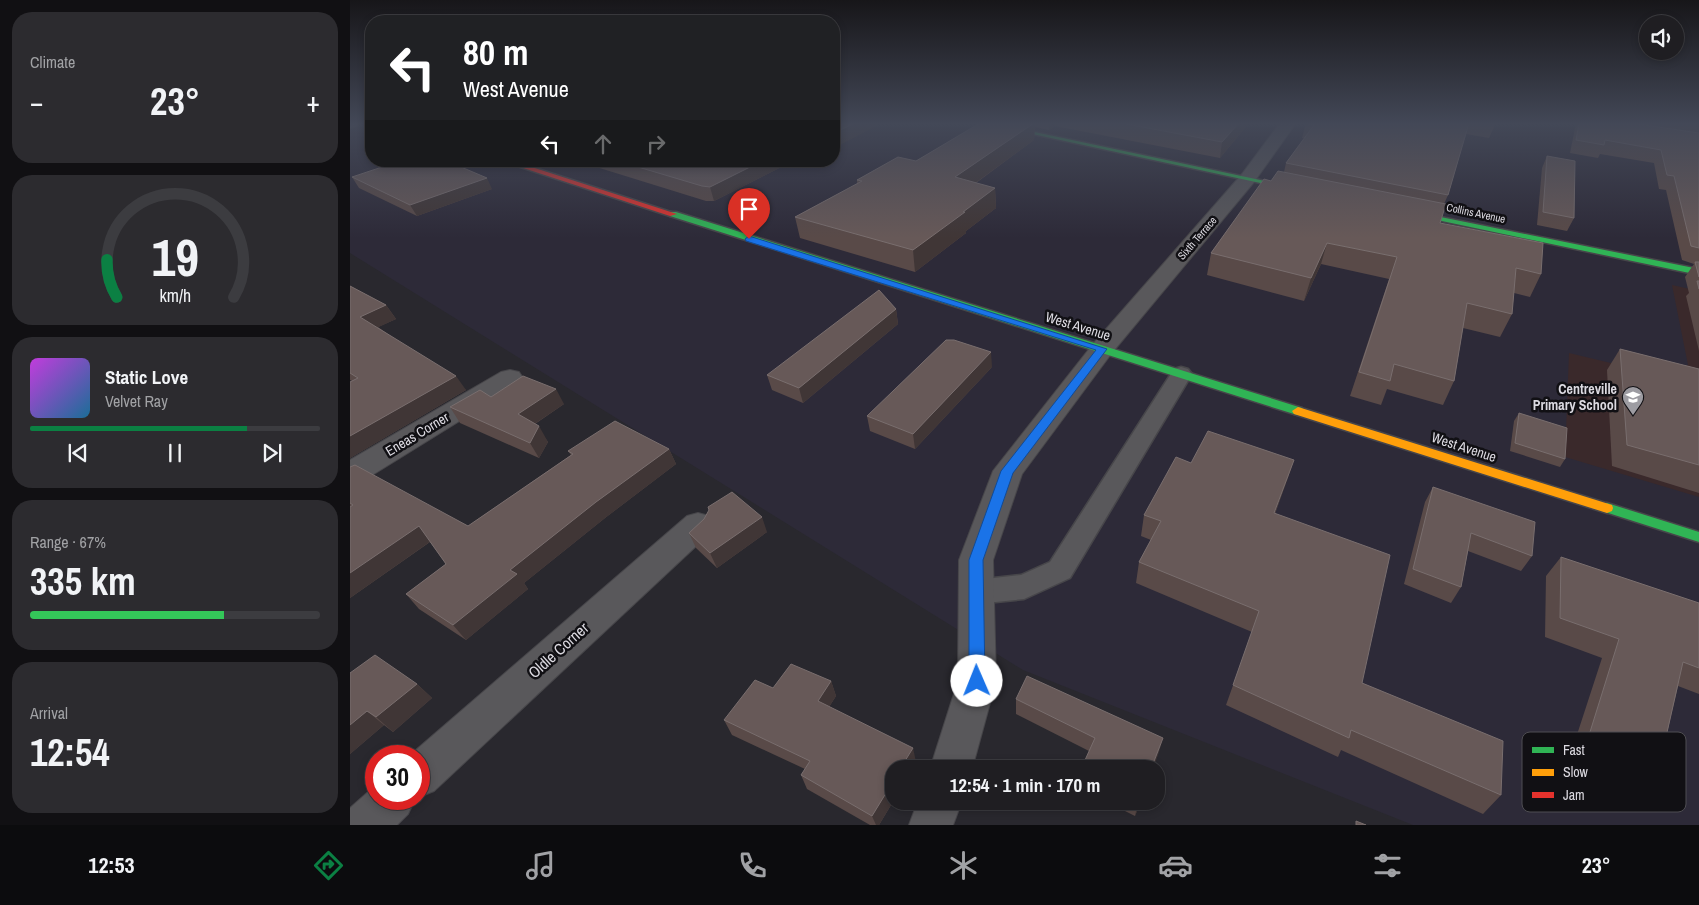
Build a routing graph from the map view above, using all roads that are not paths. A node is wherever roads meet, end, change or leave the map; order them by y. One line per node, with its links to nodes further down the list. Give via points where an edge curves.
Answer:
1 (1169, 162): 4 (street)
2 (1260, 162): 4 (street, Sixth Terrace)
3 (524, 167): 8 (street, West Avenue)
4 (1248, 178): 5 (street); 8 (street, Sixth Terrace)
5 (1306, 190)
6 (1392, 208): 7 (street, Collins Avenue)
7 (1699, 272)
8 (1102, 349): 9 (street, West Avenue); 14 (street, Sixth Terrace, via 1008,471 976,560)
9 (1181, 374): 13 (street, West Avenue); 14 (lane, via 1060,570 1024,587)
10 (510, 378): 11 (street, Eneas Corner)
11 (350, 474)
12 (698, 525): 16 (street, Oldle Corner)
13 (1699, 537)
14 (976, 592): 15 (street, Sixth Terrace, via 977,681)
15 (954, 760)
16 (430, 766)
17 (381, 810): 19 (street)
18 (937, 810): 20 (street)
19 (364, 825)
20 (932, 825)

